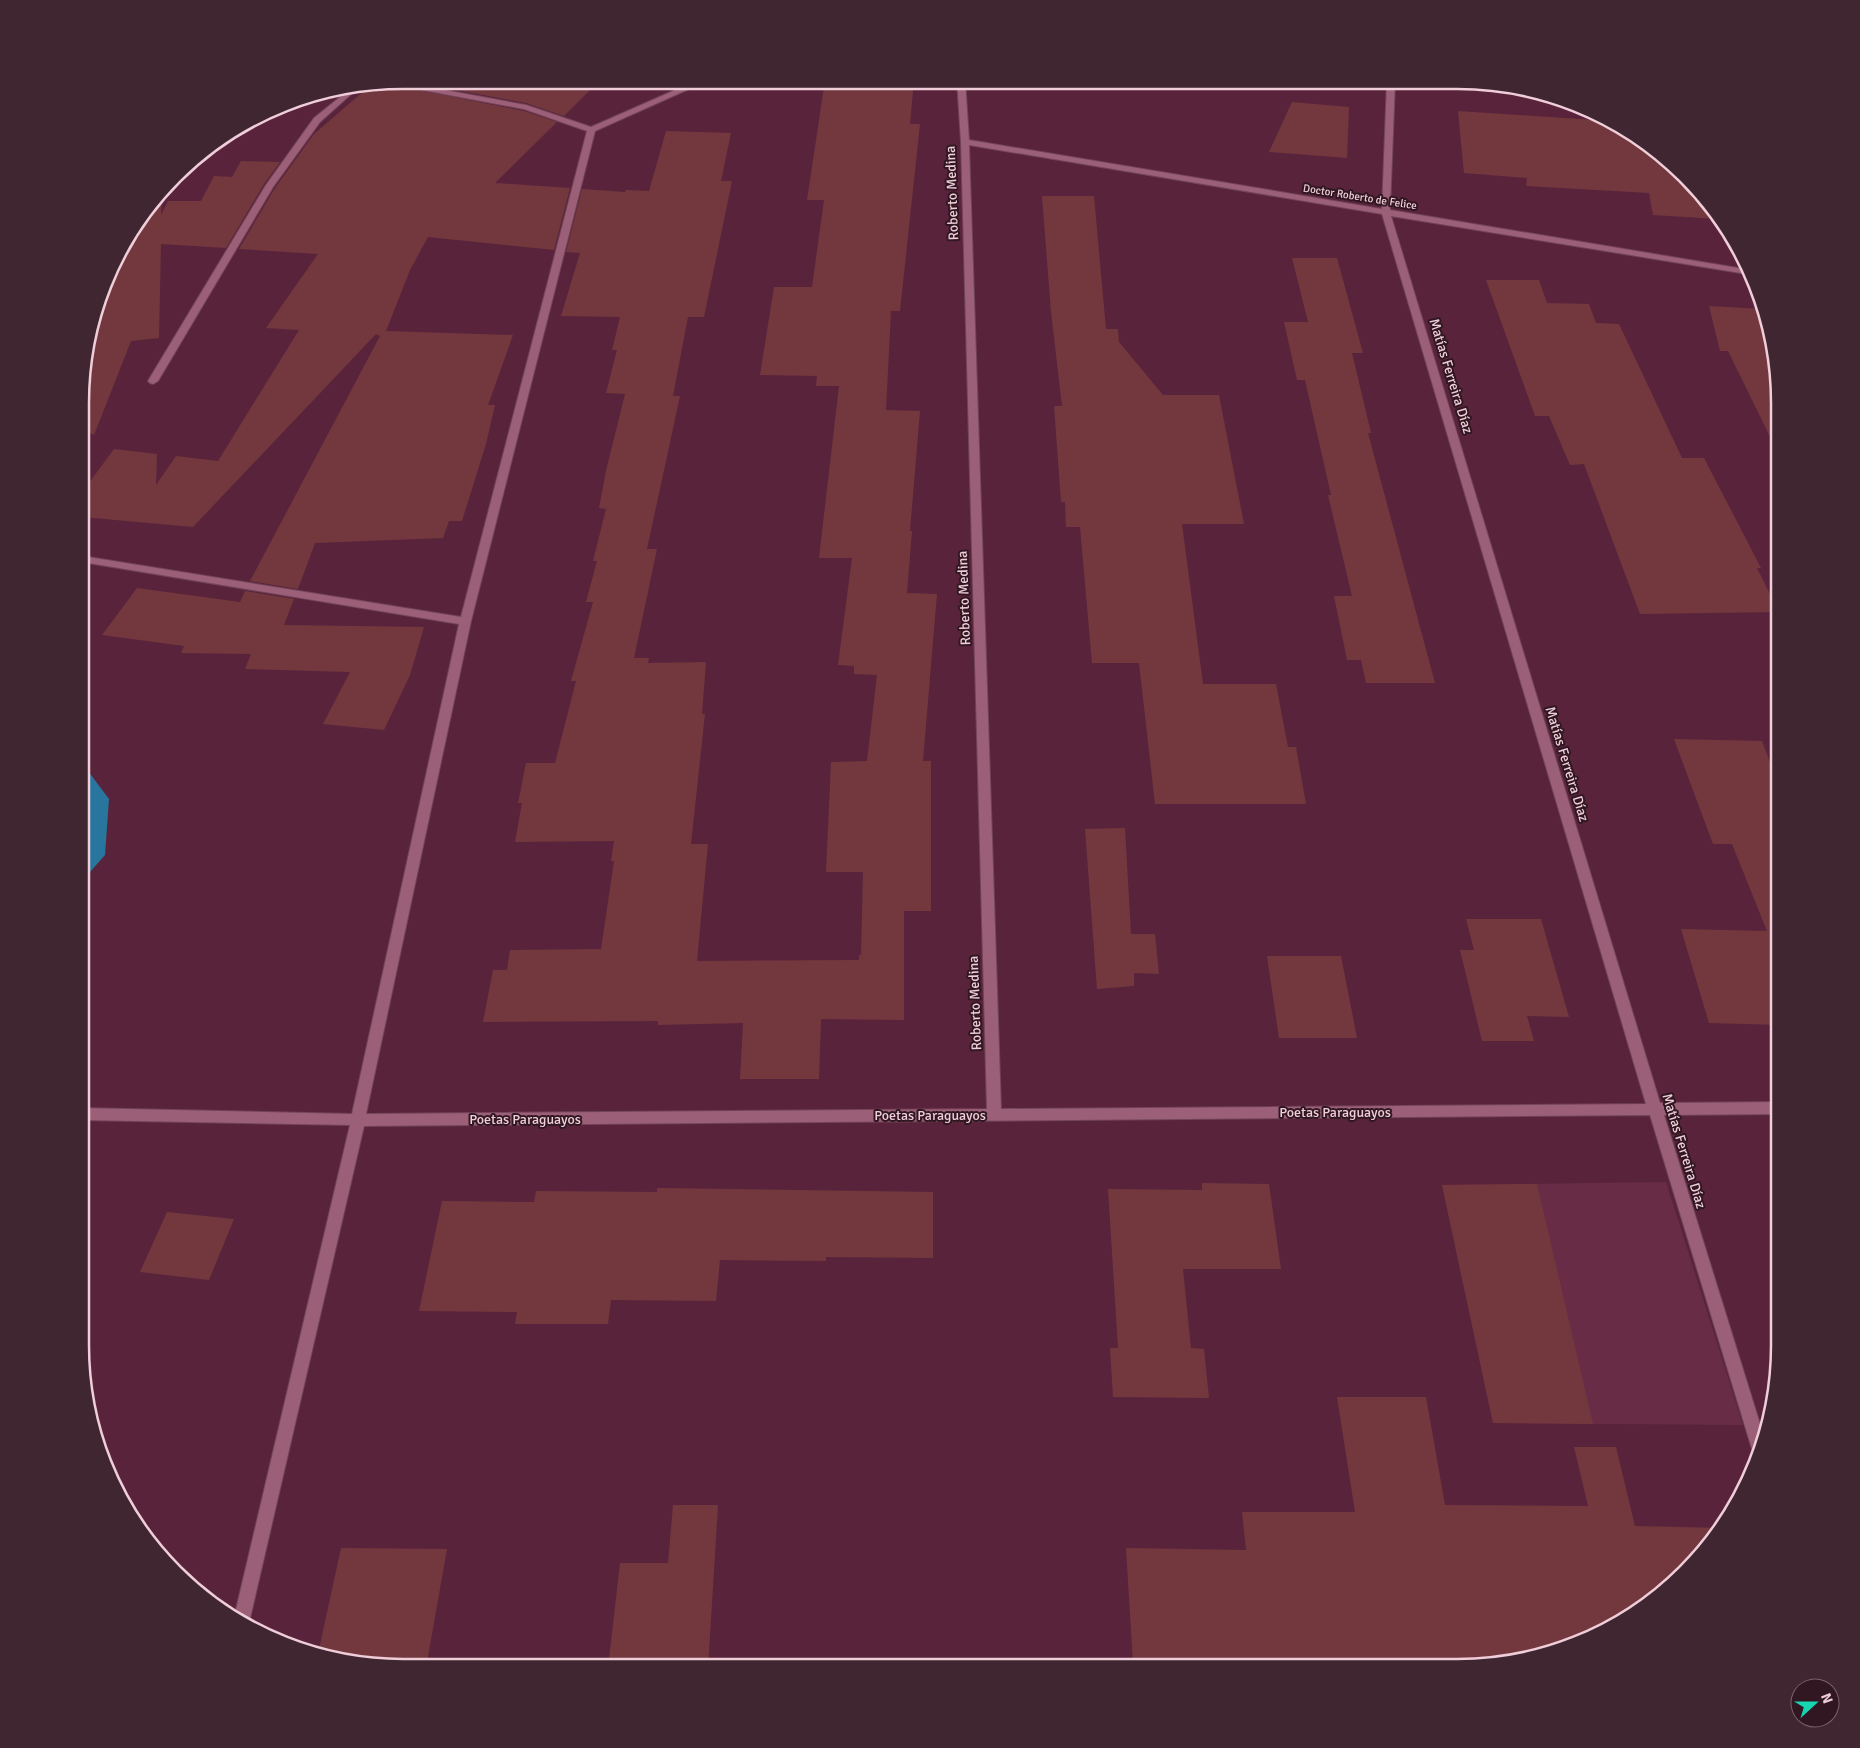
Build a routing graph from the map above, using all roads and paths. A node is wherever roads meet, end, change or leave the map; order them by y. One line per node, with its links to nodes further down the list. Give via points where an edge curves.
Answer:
1 (427, 89): 6 (street, via 526,107)
2 (684, 89): 6 (street)
3 (962, 89): 7 (street, Roberto Medina)
4 (1391, 89): 8 (street, Matías Ferreira Díaz)
5 (349, 94): 10 (street, via 317,120 269,187)
6 (591, 130): 12 (street)
7 (965, 142): 8 (street, Doctor Roberto de Felice); 16 (street, Roberto Medina)
8 (1386, 212): 9 (street, Doctor Roberto de Felice); 14 (street, Matías Ferreira Díaz)
9 (1742, 271)
10 (153, 381)
11 (89, 560): 12 (street)
12 (465, 621): 17 (street)
13 (1771, 1108): 14 (street, Poetas Paraguayos)
14 (1655, 1109): 16 (street, Poetas Paraguayos); 18 (street, Matías Ferreira Díaz)
15 (89, 1114): 17 (street, Poetas Paraguayos)
16 (994, 1115): 17 (street, Poetas Paraguayos)
17 (358, 1120): 19 (street)
18 (1757, 1439)
19 (243, 1615)

